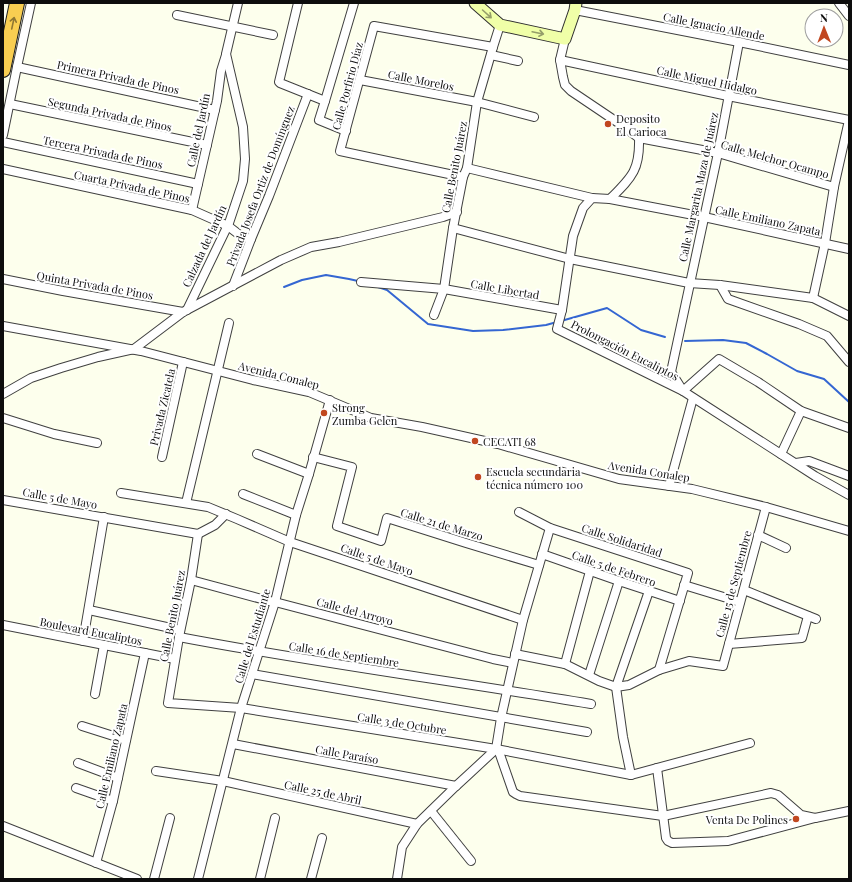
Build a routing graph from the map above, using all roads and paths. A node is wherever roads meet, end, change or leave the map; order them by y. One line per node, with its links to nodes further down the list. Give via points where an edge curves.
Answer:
1 (17, 3): 22 (highway, one-way to 1)
2 (31, 3): 21 (street)
3 (238, 3): 12 (street, Calzada del Jardín)
4 (298, 3): 26 (street, via 279,82)
5 (354, 3): 28 (street)
6 (475, 3): 11 (street, one-way to 11)
7 (838, 3): 10 (street)
8 (575, 6): 14 (street); 15 (street, Calle Ignacio Allende)
9 (177, 15): 12 (street)
10 (849, 16)
11 (500, 25): 14 (street, one-way to 14); 16 (street, Calle Benito Juárez)
12 (232, 26): 13 (street); 17 (street, Calzada del Jardín)
13 (272, 35)
14 (565, 39): 18 (street)
15 (739, 42): 20 (street, Calle Ignacio Allende); 27 (street, Calle Margarita Maza de Juárez)
16 (492, 51): 19 (street); 23 (street, Calle Porfirio Díaz, via 374,26); 29 (street, Calle Benito Juárez)
17 (226, 54): 31 (street, Calle del Jardín); 50 (street, Calzada del Jardín, via 243,127 245,159 243,181)
18 (560, 60): 27 (street, Calle Miguel Hidalgo); 36 (street, via 565,85 571,91)
19 (518, 61)
20 (849, 65)
21 (17, 67): 25 (street); 31 (street, Primera Privada de Pinos)
22 (3, 70)
23 (360, 80): 29 (street, Calle Morelos); 34 (street, Calle Porfirio Díaz)
24 (3, 89): 25 (street)
25 (12, 92): 30 (street)
26 (308, 94): 28 (street); 52 (street, Privada Josefa Ortiz de Domínguez)
27 (728, 96): 33 (street, Calle Miguel Hidalgo); 39 (street, Calle Margarita Maza de Juárez)
28 (325, 101): 34 (street, via 319,120)
29 (477, 102): 32 (street, Calle Morelos); 40 (street, Calle Benito Juárez)
30 (10, 104): 35 (street); 38 (street, Segunda Privada de Pinos)
31 (215, 110): 38 (street, Calle del Jardín)
32 (534, 117)
33 (849, 120): 44 (street)
34 (346, 131): 42 (street, Calle Porfirio Díaz, via 340,150)
35 (3, 135)
36 (639, 138): 39 (street, Calle Melchor Ocampo); 46 (street, via 640,149 635,171)
37 (3, 142): 43 (street, Tercera Privada de Pinos)
38 (206, 145): 43 (street, Calle del Jardín)
39 (718, 153): 44 (street, Calle Melchor Ocampo); 49 (street, Calle Margarita Maza de Juárez)
40 (467, 168): 42 (street, Calle Benito Juárez); 45 (street)
41 (3, 169): 47 (street, Cuarta Privada de Pinos)
42 (463, 177): 48 (street, Calle Benito Juárez)
43 (198, 184): 47 (street, Calle del Jardín)
44 (834, 187): 53 (street)
45 (592, 198): 46 (street, Calle Emiliano Zapata); 55 (street, Prolongación Eucaliptos, via 583,208 578,221)
46 (610, 199): 49 (street, Calle Emiliano Zapata)
47 (192, 210): 50 (street, Cuarta Privada de Pinos)
48 (457, 212): 51 (street, Calle Benito Juárez); 59 (street, via 311,247)
49 (704, 217): 53 (street, Calle Emiliano Zapata); 58 (street, Calle Margarita Maza de Juárez)
50 (228, 226): 52 (street, Cuarta Privada de Pinos, via 241,236); 64 (street, Calzada del Jardín)
51 (453, 228): 55 (street); 61 (street, Calle Benito Juárez)
52 (251, 239): 59 (street, Privada Josefa Ortiz de Domínguez)
53 (825, 243): 54 (street, Calle Emiliano Zapata); 62 (street)
54 (849, 249)
55 (570, 259): 58 (street); 63 (street, Prolongación Eucaliptos)
56 (3, 279): 64 (street, Quinta Privada de Pinos)
57 (361, 282): 61 (street, Calle Libertad)
58 (689, 283): 60 (street); 69 (street, Calle Margarita Maza de Juárez)
59 (233, 286): 64 (street)
60 (720, 286): 62 (street); 72 (street, via 728,299 827,336)
61 (444, 289): 63 (street, Calle Libertad); 65 (street, Calle Benito Juárez)
62 (813, 298): 66 (street)
63 (562, 310): 74 (street, Prolongación Eucaliptos, via 557,329)
64 (185, 311): 70 (street)
65 (434, 315)
66 (849, 316)
67 (229, 323): 73 (street)
68 (3, 326): 70 (street, Avenida Conalep)
69 (678, 337): 74 (street, Prolongación Eucaliptos, via 671,372)
70 (134, 349): 71 (street, Avenida Conalep); 75 (street, via 38,375)
71 (183, 362): 73 (street, Avenida Conalep); 84 (street, Privada Zicatela)
72 (849, 362)
73 (218, 370): 77 (street, Avenida Conalep, via 309,392); 94 (street)
74 (682, 391): 76 (street, Prolongación Eucaliptos); 78 (street, via 719,359)
75 (3, 394)
76 (693, 398): 83 (street, Prolongación Eucaliptos); 89 (street)
77 (330, 400): 85 (street, Calle del Estudiante); 89 (street, Avenida Conalep, via 371,418 498,444 619,479)
78 (801, 411): 80 (street); 83 (street)
79 (3, 418): 81 (street, via 54,434)
80 (849, 428)
81 (97, 443)
82 (257, 454): 87 (street)
83 (781, 454): 86 (street, Prolongación Eucaliptos)
84 (162, 457)
85 (313, 457): 87 (street, Calle del Estudiante); 107 (street, Calle 21 de Marzo, via 352,467 337,526 381,541 386,518)
86 (796, 463): 88 (street, via 809,461); 92 (street, Prolongación Eucaliptos)
87 (309, 474): 98 (street, Calle del Estudiante)
88 (849, 476)
89 (669, 486): 95 (street, Avenida Conalep)
90 (121, 493): 94 (street, Calle 5 de Mayo)
91 (243, 494): 98 (street)
92 (849, 495)
93 (3, 500): 99 (street, Calle 5 de Mayo)
94 (186, 503): 97 (street, Calle 5 de Mayo)
95 (766, 507): 101 (street, Avenida Conalep); 103 (street, Calle 15 de Septiembre)
96 (519, 512): 100 (street, Calle Solidaridad)
97 (226, 514): 102 (street, via 215,525); 104 (street, Calle 5 de Mayo)
98 (296, 515): 104 (street, Calle del Estudiante)
99 (104, 517): 102 (street, Calle 5 de Mayo); 117 (street)
100 (550, 528): 106 (street); 111 (street, Calle Solidaridad, via 688,573)
101 (849, 531)
102 (198, 534): 109 (street, Calle Benito Juárez)
103 (758, 535): 105 (street); 112 (street, Calle 15 de Septiembre)
104 (290, 542): 115 (street, Calle del Estudiante); 118 (street, Calle 5 de Mayo)
105 (786, 548)
106 (542, 554): 107 (street); 108 (street, Calle 5 de Febrero)
107 (539, 564): 118 (street)
108 (590, 571): 110 (street, Calle 5 de Febrero); 129 (street)
109 (192, 580): 115 (street, Calle del Arroyo); 120 (street, Calle Benito Juárez)
110 (619, 581): 113 (street, Calle 5 de Febrero); 132 (street)
111 (684, 585): 114 (street); 116 (street)
112 (744, 590): 116 (street, Calle 15 de Septiembre); 122 (street, via 812,617 802,638)
113 (649, 591): 114 (street, Calle 5 de Febrero); 133 (street)
114 (680, 601): 130 (street)
115 (275, 602): 124 (street, Calle del Estudiante); 128 (street, Calle del Arroyo)
116 (740, 602): 122 (street, Calle 15 de Septiembre)
117 (89, 610): 120 (street, Calle 16 de Septiembre); 121 (street)
118 (523, 620): 126 (street)
119 (3, 625): 121 (street, Boulevard Eucaliptos)
120 (180, 634): 124 (street, Calle 16 de Septiembre); 127 (street, Calle Benito Juárez)
121 (83, 641): 123 (street, Boulevard Eucaliptos)
122 (728, 644): 130 (street, Calle 15 de Septiembre, via 723,666 689,661)
123 (104, 645): 125 (street, Boulevard Eucaliptos); 135 (street)
124 (259, 652): 131 (street, Calle del Estudiante); 134 (street, Calle 16 de Septiembre)
125 (145, 653): 127 (street, Boulevard Eucaliptos); 142 (street, Calle Emiliano Zapata)
126 (515, 654): 128 (street); 129 (street)
127 (175, 659): 136 (street, Calle Benito Juárez)
128 (513, 663): 134 (street)
129 (565, 664): 132 (street)
130 (659, 670): 133 (street, via 629,685)
131 (252, 674): 138 (street, Calle del Estudiante); 139 (street)
132 (588, 675): 133 (street)
133 (616, 687): 149 (street, via 623,737)
134 (507, 690): 137 (street, Calle 16 de Septiembre); 139 (street)
135 (95, 694)
136 (168, 703): 138 (street, Calle 3 de Octubre)
137 (591, 704)
138 (242, 708): 144 (street, Calle del Estudiante); 145 (street, Calle 3 de Octubre)
139 (501, 718): 141 (street); 145 (street)
140 (82, 726): 142 (street)
141 (587, 732)
142 (126, 740): 150 (street, Calle Emiliano Zapata)
143 (750, 743): 147 (street)
144 (233, 744): 151 (street, Calle del Estudiante); 152 (street, Calle Paraíso)
145 (497, 749): 149 (street, Calle 3 de Octubre); 152 (street); 157 (street, via 513,792 520,796)
146 (78, 763): 150 (street)
147 (657, 768): 149 (street); 157 (street)
148 (156, 771): 151 (street, Calle 25 de Abril)
149 (632, 775)
150 (118, 778): 154 (street, Calle Emiliano Zapata)
151 (223, 781): 161 (street, Calle 25 de Abril); 168 (street, Calle del Estudiante)
152 (456, 786): 155 (street)
153 (76, 788): 154 (street)
154 (113, 802): 165 (street, Calle Emiliano Zapata)
155 (432, 811): 161 (street); 164 (street)
156 (849, 811): 160 (street)
157 (664, 816): 160 (street, via 771,793 778,795 801,815); 160 (street, via 666,838 672,843 728,841)
158 (170, 818): 167 (street)
159 (275, 818): 169 (street)
160 (815, 818)
161 (417, 824): 171 (street, via 402,848)
162 (3, 826): 165 (street)
163 (322, 838): 170 (street)
164 (471, 861)
165 (96, 863): 166 (street)
166 (137, 879)
167 (154, 879)
168 (198, 879)
169 (260, 879)
170 (311, 879)
171 (397, 879)

